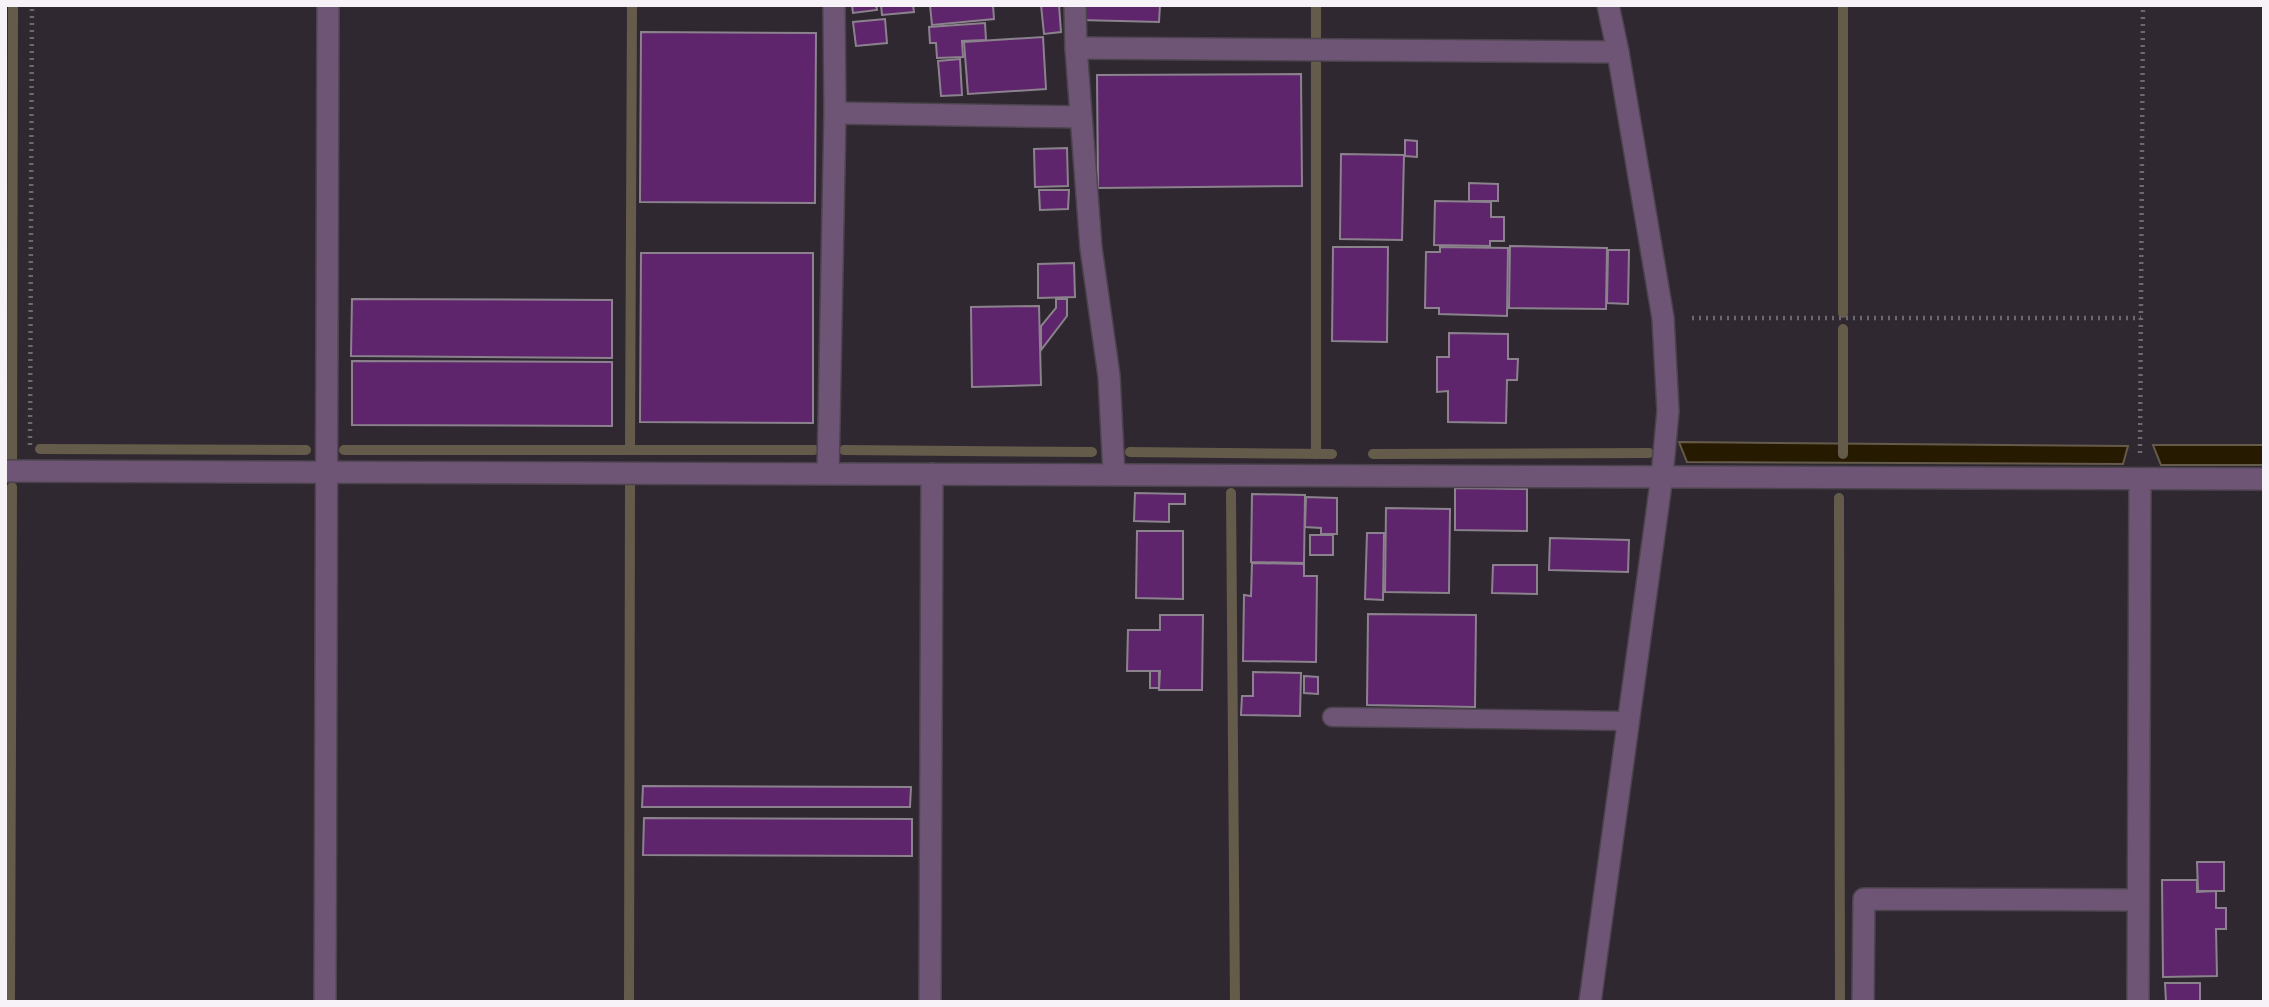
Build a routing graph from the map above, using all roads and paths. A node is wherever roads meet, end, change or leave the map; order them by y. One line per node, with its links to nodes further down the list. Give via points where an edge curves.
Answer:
1 (32, 5): 14 (path)
2 (328, 5): 15 (street)
3 (834, 5): 9 (street)
4 (1075, 5): 7 (street)
5 (1608, 5): 8 (street)
6 (2143, 5): 12 (path)
7 (1076, 48): 8 (street); 10 (street)
8 (1618, 52): 11 (street)
9 (835, 113): 10 (street); 16 (street)
10 (1081, 117): 18 (street, via 1091,248 1109,376)
11 (1663, 318): 12 (path); 19 (street, via 1668,411)
12 (2141, 318): 20 (path)
13 (5, 471): 14 (street)
14 (30, 471): 15 (street)
15 (327, 472): 16 (street); 25 (street)
16 (828, 473): 17 (street)
17 (932, 474): 18 (street); 26 (street)
18 (1114, 474): 19 (street)
19 (1662, 475): 20 (street); 23 (street)
20 (2140, 479): 21 (street); 24 (street)
21 (2264, 479)
22 (1332, 717): 23 (lane)
23 (1629, 721): 27 (street)
24 (2138, 900): 28 (street, via 1864,899); 29 (street)
25 (326, 1002)
26 (930, 1002)
27 (1591, 1002)
28 (1863, 1002)
29 (2138, 1002)

